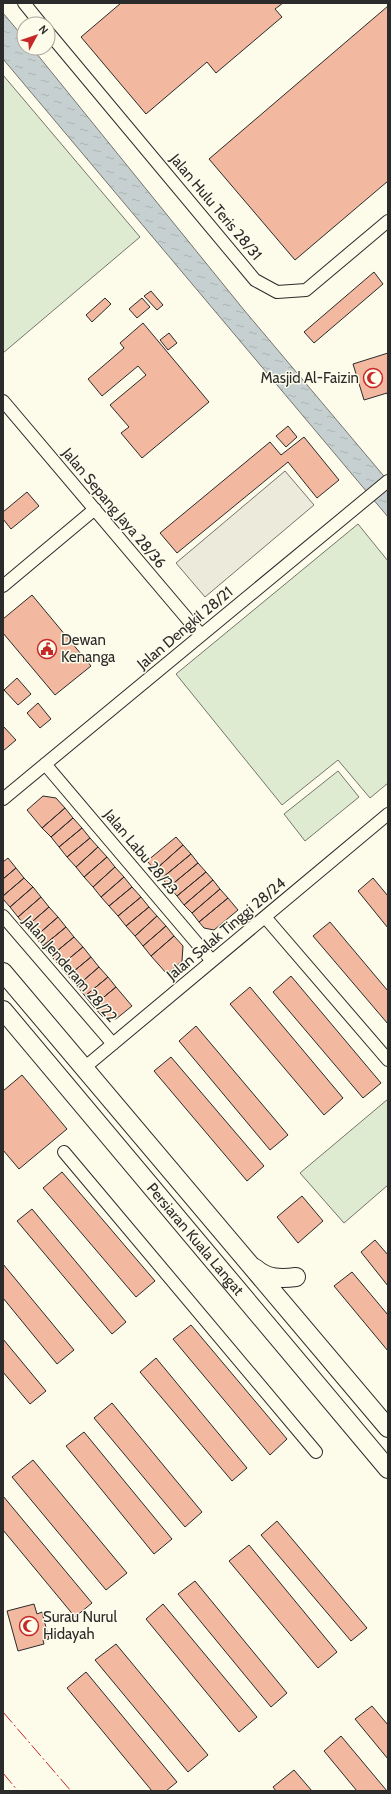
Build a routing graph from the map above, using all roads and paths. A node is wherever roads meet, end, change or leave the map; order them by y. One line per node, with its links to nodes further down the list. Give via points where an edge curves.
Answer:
1 (24, 3): 2 (street)
2 (35, 16)
3 (56, 42): 4 (street, Jalan Hulu Teris 28/31, via 250,274 277,292 306,290)
4 (388, 221)
5 (3, 401): 7 (street, Jalan Sepang Jaya 28/36)
6 (388, 481): 9 (street, Jalan Dengkil 28/21)
7 (94, 509): 8 (street); 9 (street, Jalan Sepang Jaya 28/36)
8 (3, 586)
9 (201, 635): 10 (street, Jalan Dengkil 28/21)
10 (45, 764): 11 (street, Jalan Dengkil 28/21); 15 (street, Jalan Labu 28/23)
11 (3, 799)
12 (388, 814): 14 (street, Jalan Salak Tinggi 28/24)
13 (3, 916): 18 (street, Jalan Jenderam 28/22)
14 (265, 917): 15 (street, Jalan Salak Tinggi 28/24); 19 (street)
15 (212, 960): 18 (street, Jalan Salak Tinggi 28/24)
16 (3, 972): 20 (main road, Persiaran Kuala Langat)
17 (3, 1010): 26 (main road, Persiaran Kuala Langat)
18 (113, 1044): 20 (street, Jalan Salak Tinggi 28/24)
19 (388, 1060)
20 (84, 1068): 22 (main road, Persiaran Kuala Langat)
21 (64, 1152): 25 (street)
22 (248, 1263): 23 (main road, Persiaran Kuala Langat); 23 (main road, via 262,1274 274,1278 294,1278 289,1293 289,1309)
23 (296, 1320): 24 (main road, Persiaran Kuala Langat)
24 (388, 1428)
25 (316, 1452)
26 (388, 1469)

